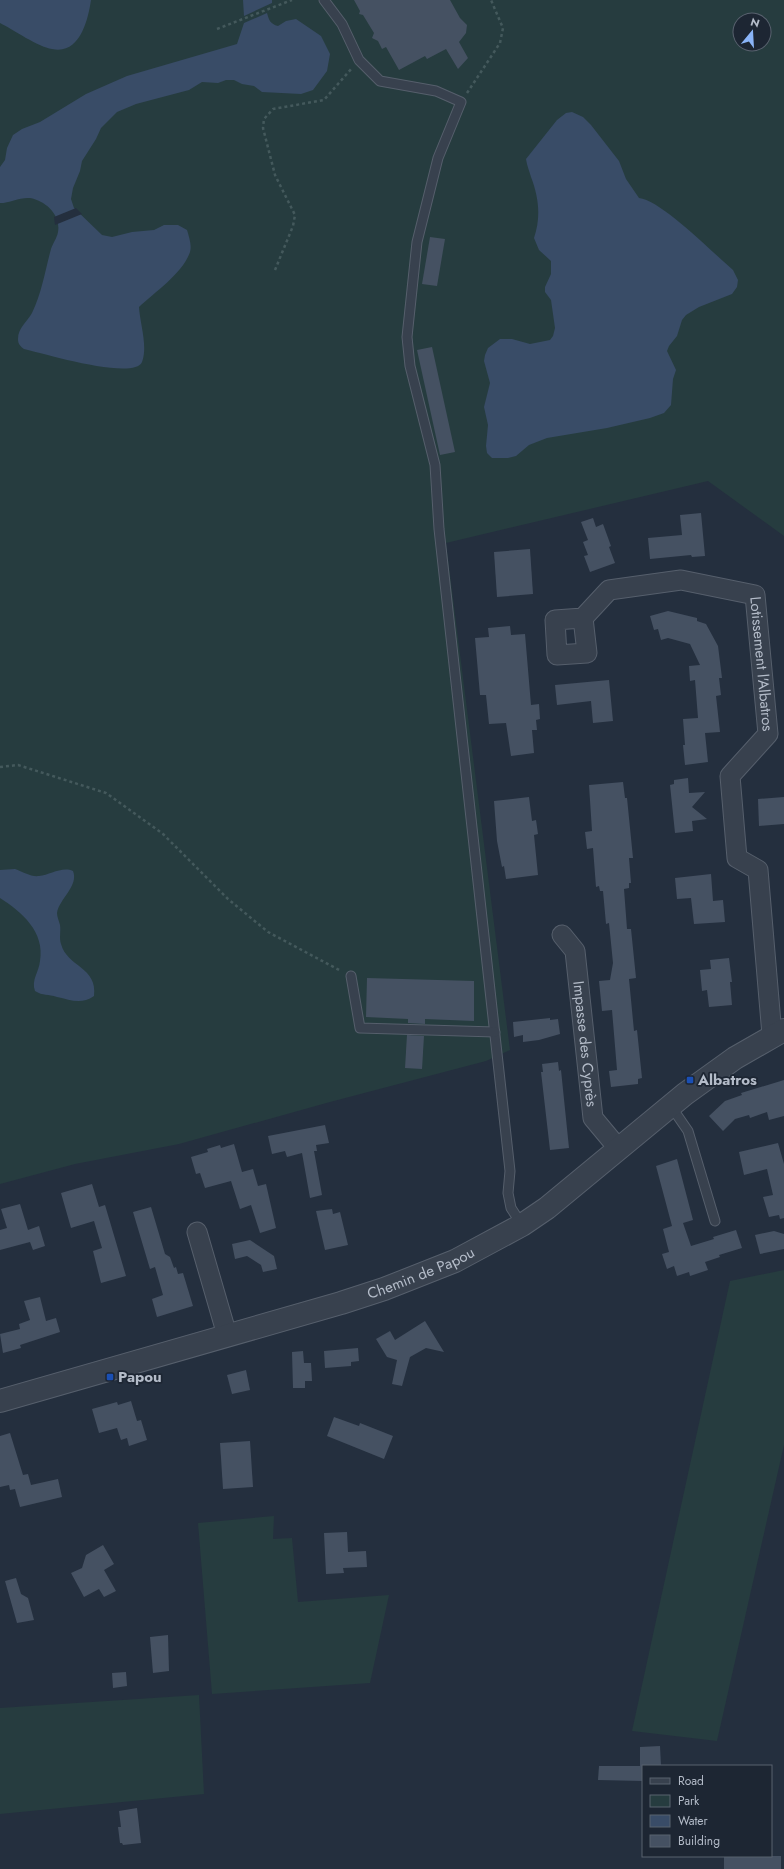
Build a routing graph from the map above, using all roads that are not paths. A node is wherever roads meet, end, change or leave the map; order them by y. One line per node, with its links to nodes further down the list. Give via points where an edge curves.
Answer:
1 (324, 0): 5 (lane, via 342,24 359,60 380,81 436,91 461,102 438,158 418,242 407,338 410,366 435,465 488,955)
2 (583, 618): 6 (street, Lotissement l'Albatros, via 609,590 681,580 755,595 768,734 730,776 736,858 758,870)
3 (562, 935): 8 (street, Impasse des Cyprès, via 575,950 593,1118)
4 (350, 976): 5 (lane, via 360,1028)
5 (494, 1032): 10 (lane, via 510,1171 510,1208)
6 (778, 1033): 7 (street, Chemin de Papou, via 735,1058)
7 (669, 1108): 8 (street, Chemin de Papou); 9 (lane, via 688,1131)
8 (618, 1148): 10 (street, Chemin de Papou)
9 (714, 1220)
10 (522, 1225): 12 (street, Chemin de Papou, via 455,1261 384,1289)
11 (197, 1232): 12 (street)
12 (227, 1335): 13 (street, Chemin de Papou)
13 (0, 1401)

